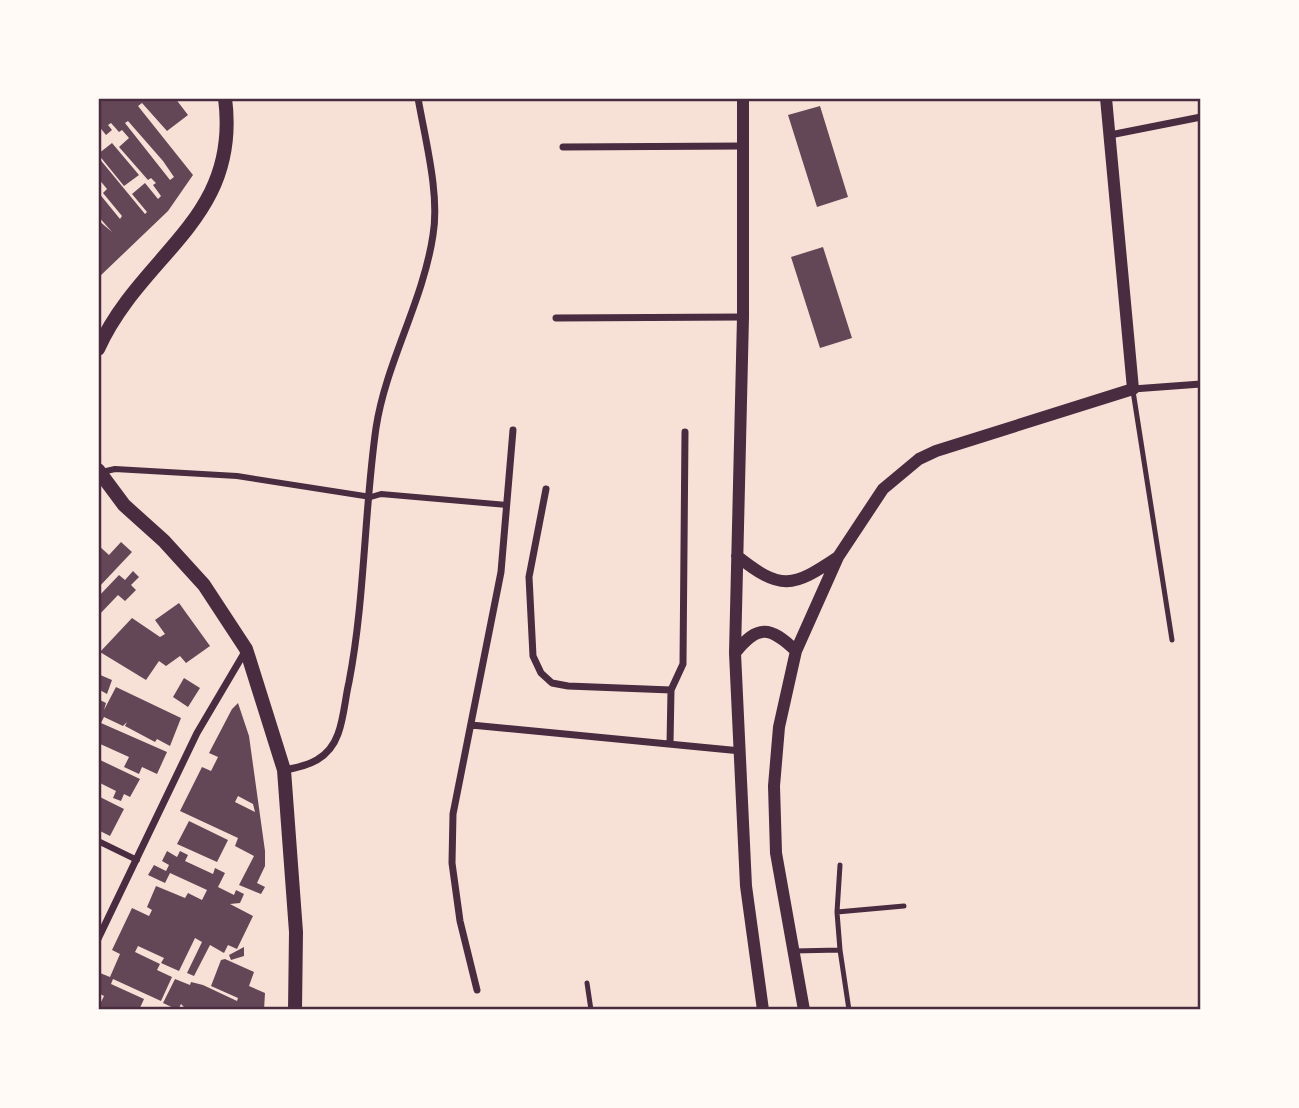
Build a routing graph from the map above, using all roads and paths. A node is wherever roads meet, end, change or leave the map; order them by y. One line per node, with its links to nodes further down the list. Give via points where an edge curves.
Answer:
1 (225, 98): 11 (main road, via 227,149 206,206)
2 (418, 98): 18 (street, via 431,174 434,233 376,428)
3 (743, 98): 7 (street)
4 (1106, 98): 6 (street)
5 (1201, 117): 6 (street)
6 (1110, 135): 13 (street)
7 (743, 146): 8 (street); 9 (street)
8 (563, 147)
9 (743, 317): 10 (street); 20 (street)
10 (556, 318)
11 (100, 340)
12 (1201, 384): 13 (street)
13 (1133, 389): 21 (street, via 919,459 883,489); 22 (lane)
14 (513, 430): 19 (street)
15 (685, 432): 26 (street, via 682,664)
16 (99, 472): 18 (street, via 237,476); 23 (main road, via 124,505 204,585)
17 (546, 489): 26 (street, via 528,576 533,656 541,673 552,683 568,686)
18 (371, 497): 19 (street, via 381,494); 30 (street, via 354,656 338,733 330,750 317,761)
19 (507, 505): 27 (street, via 501,572)
20 (737, 556): 21 (street, via 774,582 795,580); 25 (street)
21 (838, 557): 24 (street)
22 (1172, 640)
23 (246, 649): 30 (main road); 32 (street, via 197,733)
24 (796, 651): 25 (street, via 775,633 759,631); 38 (street, via 779,727 774,786 776,853)
25 (735, 653): 29 (street)
26 (671, 690): 28 (street)
27 (471, 725): 28 (street); 40 (street, via 453,814 452,863)
28 (670, 744): 29 (street)
29 (742, 751): 43 (street, via 746,886)
30 (284, 770): 41 (main road, via 296,932)
31 (98, 841): 32 (street)
32 (137, 860): 36 (street)
33 (841, 865): 35 (lane)
34 (904, 906): 35 (lane)
35 (837, 912): 37 (lane)
36 (98, 939)
37 (840, 950): 38 (lane); 45 (lane)
38 (794, 951): 44 (street)
39 (587, 984): 42 (lane)
40 (477, 990)
41 (295, 1010)
42 (591, 1010)
43 (763, 1010)
44 (804, 1010)
45 (849, 1010)

